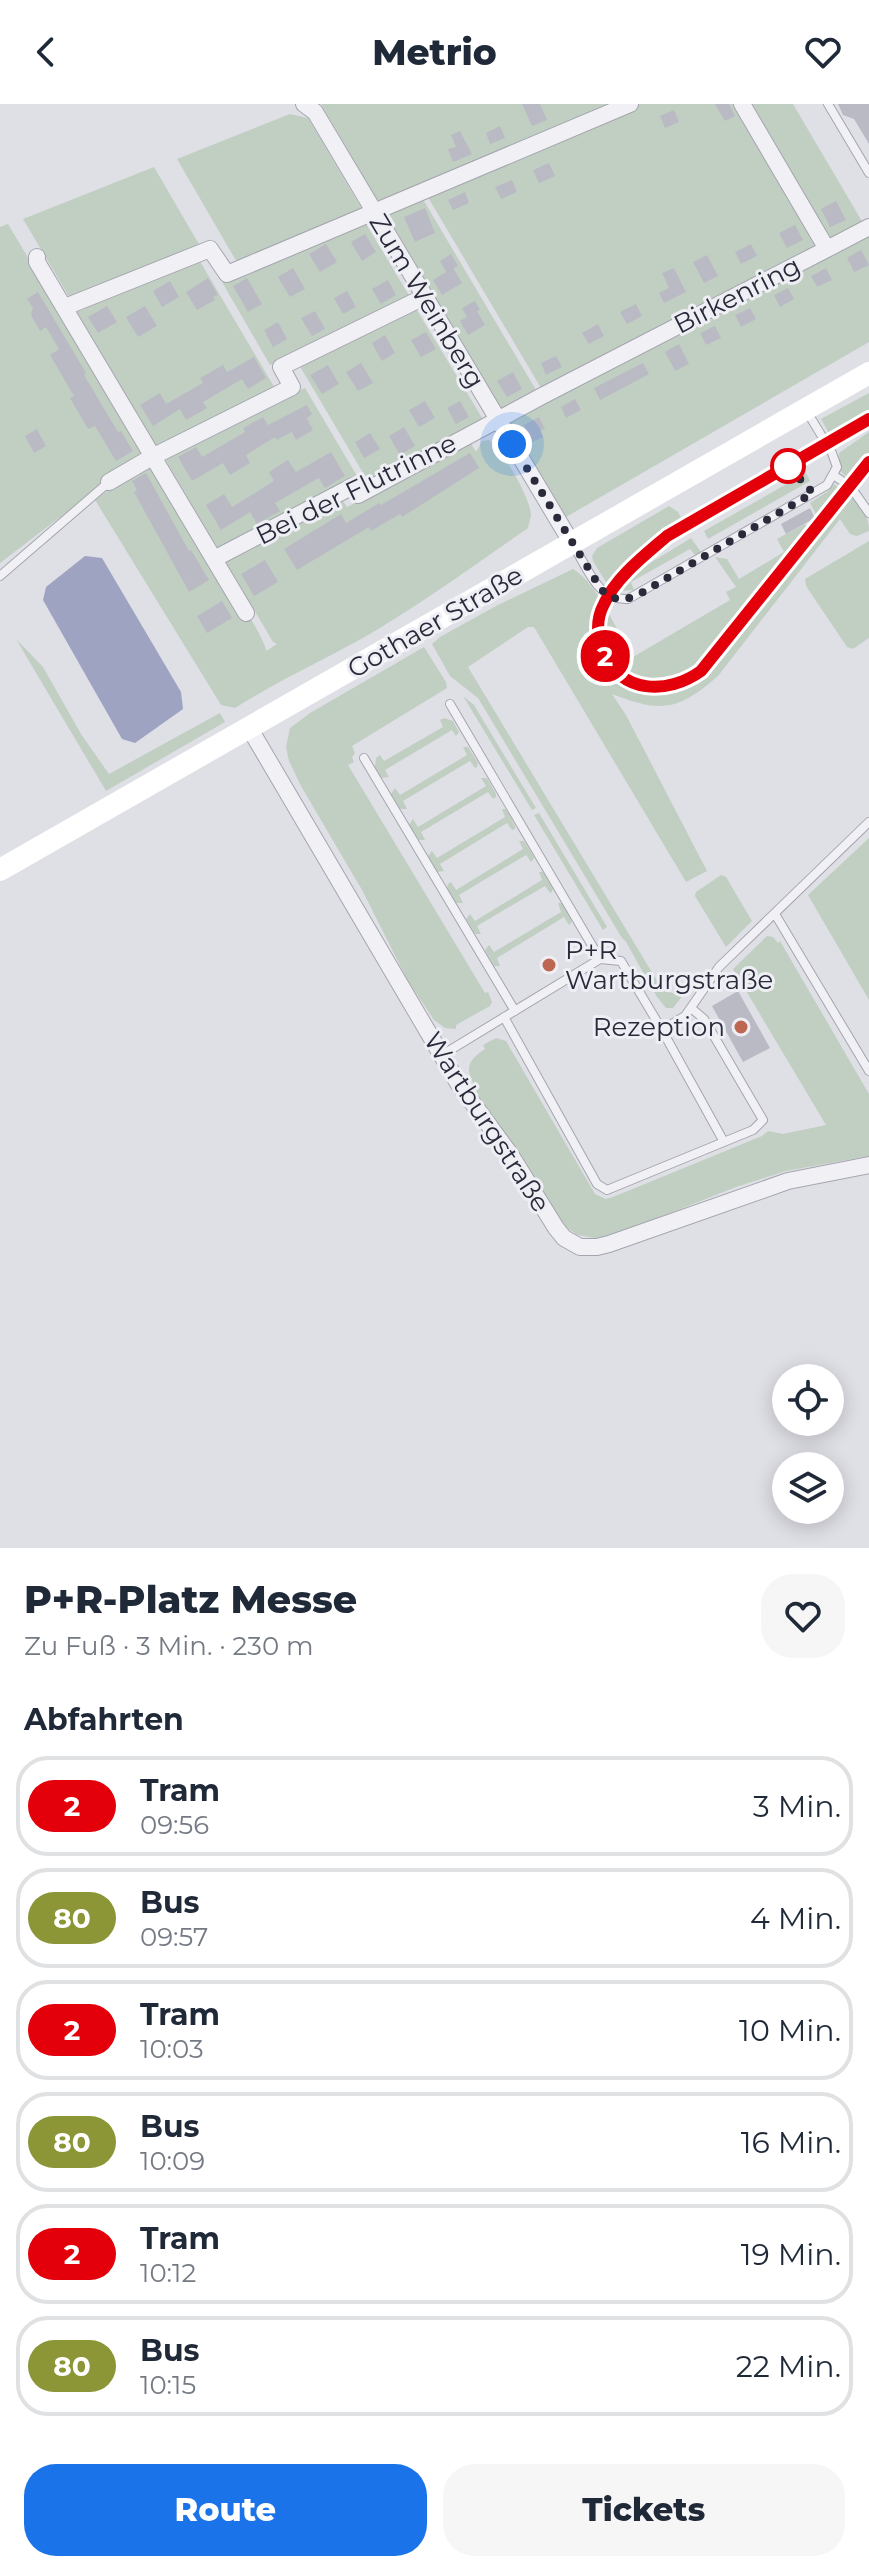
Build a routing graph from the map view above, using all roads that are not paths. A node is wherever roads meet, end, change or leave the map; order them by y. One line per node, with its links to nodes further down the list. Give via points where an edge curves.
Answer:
1 (304, 104): 6 (street, Zum Weinberg, via 315,112)
2 (630, 104): 6 (street)
3 (742, 104): 8 (street, Birkenring)
4 (828, 104): 5 (lane)
5 (869, 173)
6 (374, 212): 10 (street, Zum Weinberg); 11 (street, via 227,274 210,249)
7 (869, 227): 8 (street)
8 (827, 249): 14 (street, Birkenring)
9 (37, 257): 11 (street)
10 (424, 297): 14 (street, Zum Weinberg); 15 (street, via 281,367 292,387)
11 (65, 307): 15 (street)
12 (869, 373): 13 (main road, Gothaer Straße)
13 (805, 409): 16 (lane, via 835,460); 19 (main road, Gothaer Straße)
14 (498, 420): 19 (street, Zum Weinberg); 20 (street, Bei der Flutrinne, via 358,495 353,486)
15 (152, 457): 17 (street); 20 (street)
16 (833, 475): 18 (lane, via 850,486); 19 (lane, via 827,485 628,599 608,596)
17 (109, 482): 21 (lane)
18 (869, 513)
19 (571, 542): 24 (main road, Gothaer Straße)
20 (214, 559): 22 (street)
21 (0, 576)
22 (246, 613)
23 (450, 704): 29 (lane)
24 (250, 729): 27 (main road, Gothaer Straße); 34 (street, Wartburgstraße)
25 (364, 758): 31 (lane)
26 (869, 822): 28 (lane)
27 (0, 870)
28 (775, 914): 30 (lane, via 719,967); 35 (lane)
29 (600, 959): 31 (lane); 33 (lane, via 621,961)
30 (691, 1008): 33 (lane); 36 (lane, via 704,1019 763,1120)
31 (515, 1011): 32 (lane)
32 (504, 1017): 34 (lane); 36 (lane, via 601,1188 613,1190)
33 (662, 1030): 36 (lane)
34 (442, 1055): 37 (street, Wartburgstraße, via 556,1228 580,1247 609,1244 788,1181)
35 (869, 1071)
36 (724, 1142)
37 (869, 1165)

